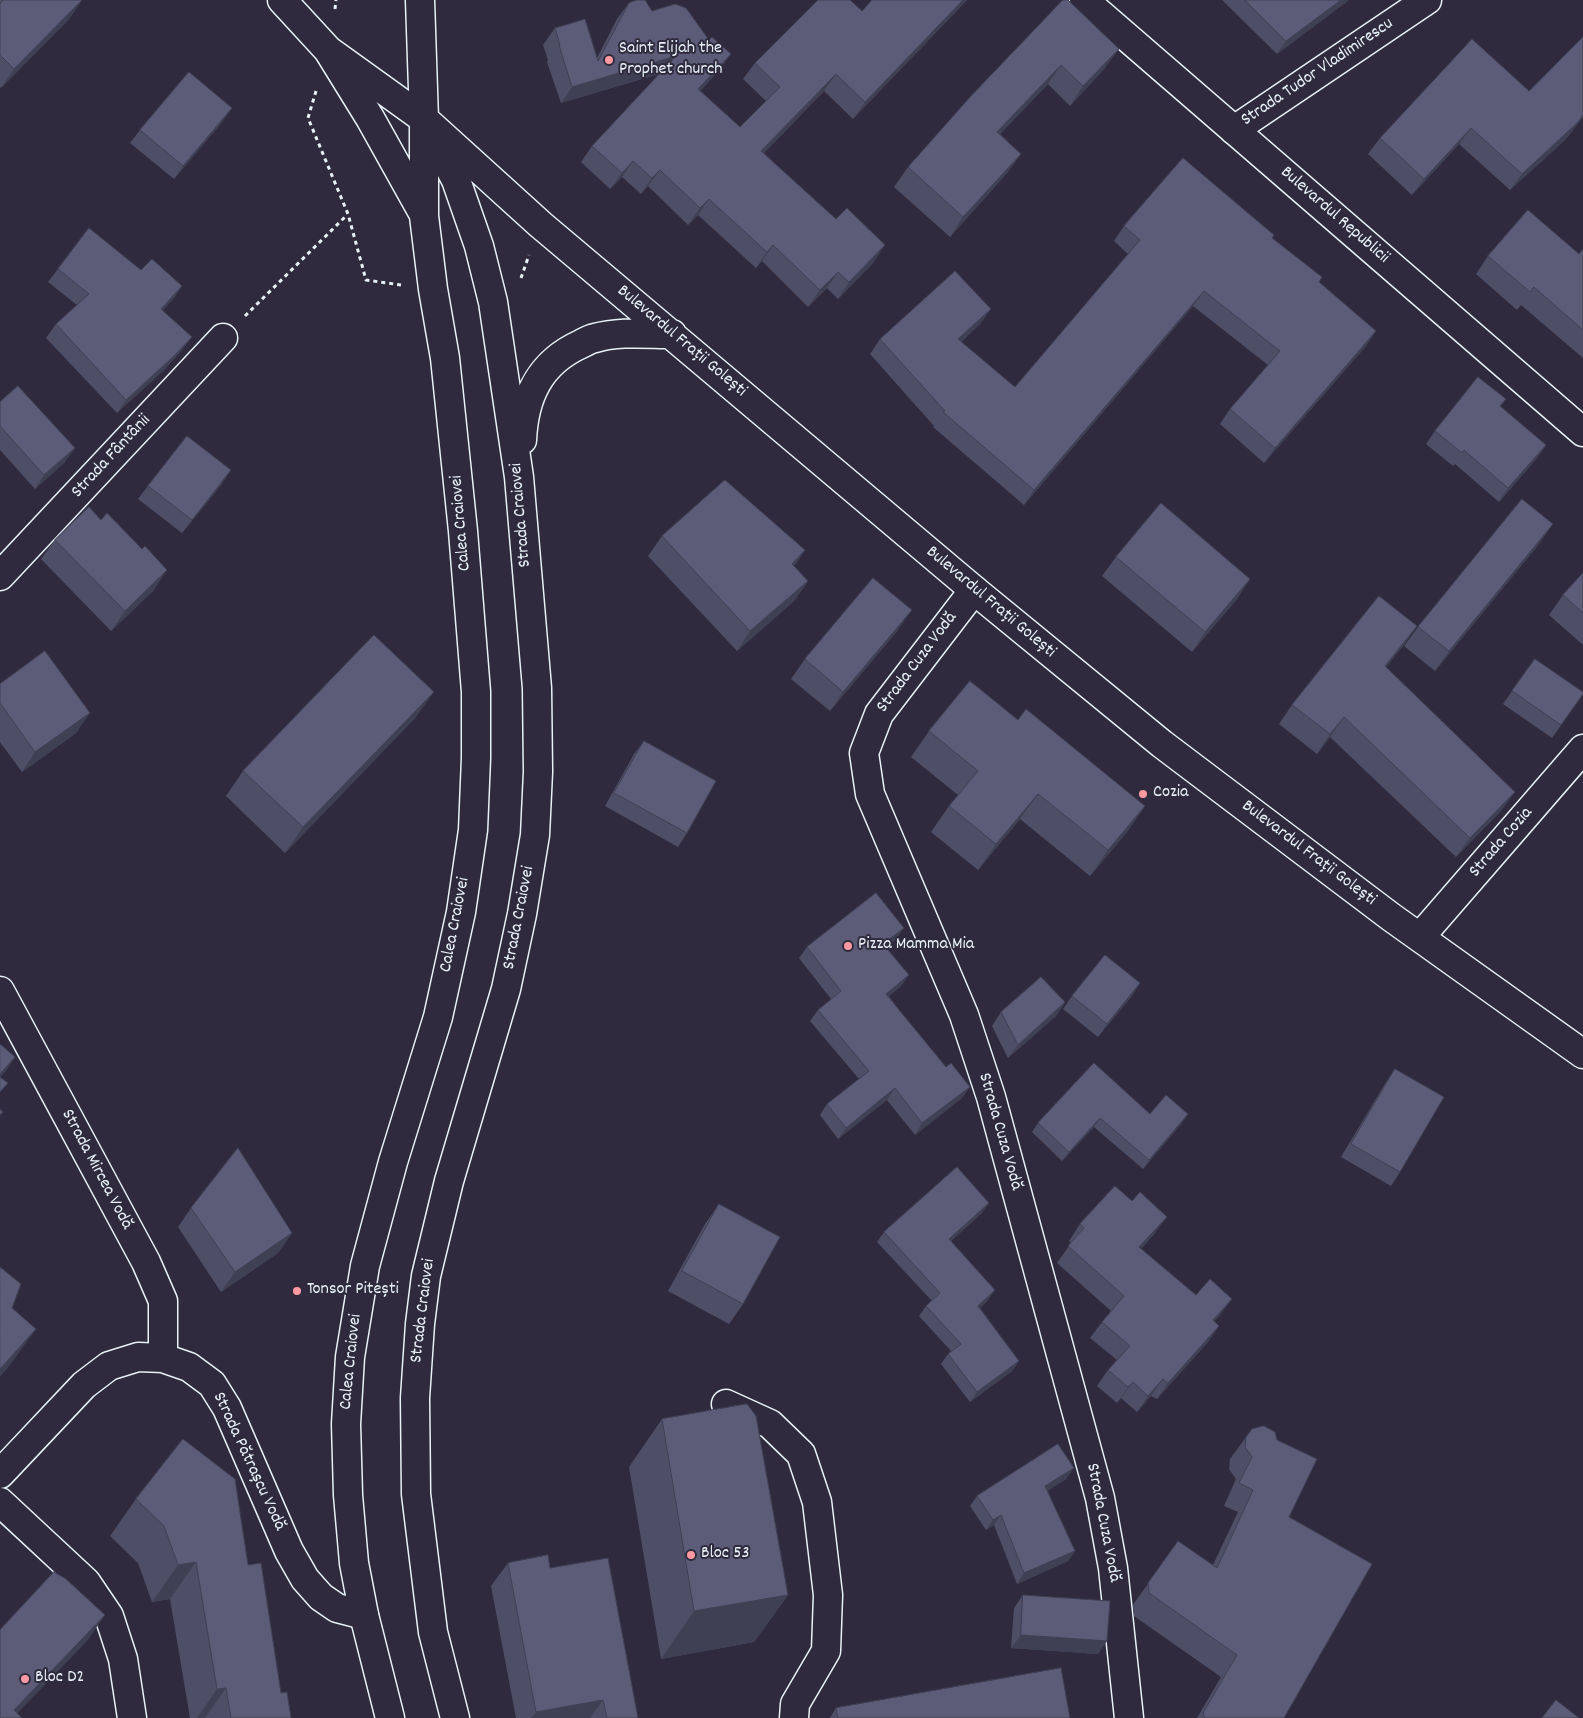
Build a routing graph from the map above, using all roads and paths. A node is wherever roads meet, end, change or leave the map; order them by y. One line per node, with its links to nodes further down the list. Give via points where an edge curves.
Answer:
1 (282, 0): 5 (main road)
2 (420, 0): 6 (main road, Calea Craiovei)
3 (1084, 0): 7 (main road, Bulevardul Republicii)
4 (1426, 0): 7 (main road, Strada Tudor Vladimirescu)
5 (328, 50): 6 (main road, Bulevardul Frații Golești); 8 (path, via 308,118); 9 (main road)
6 (424, 119): 9 (main road, Calea Craiovei); 10 (main road, Bulevardul Frații Golești); 16 (main road, Strada Craiovei, via 456,180 479,246 498,329)
7 (1234, 130): 15 (main road, Bulevardul Republicii)
8 (348, 214): 12 (path, via 366,280); 14 (path)
9 (424, 216): 12 (main road, Calea Craiovei)
10 (541, 225): 11 (path); 13 (main road, Bulevardul Frații Golești)
11 (520, 279)
12 (433, 289): 27 (main road, Calea Craiovei, via 455,449 476,692 474,821 461,912 438,1017 365,1266 350,1357 346,1424 348,1495 354,1563)
13 (672, 334): 16 (main road, via 630,333 595,338 567,350 548,366 532,389 524,414); 18 (main road, Bulevardul Frații Golești)
14 (223, 338): 17 (main road, Strada Fântânii)
15 (1583, 432)
16 (519, 477): 30 (main road, Strada Craiovei, via 537,688 535,835 506,989 449,1181 426,1276 415,1398 416,1494 429,1603)
17 (0, 576)
18 (974, 590): 20 (main road, Bulevardul Frații Golești, via 1162,744); 32 (main road, Strada Cuza Vodă, via 879,714 864,753 870,794 964,1015 991,1097 1100,1498 1113,1568)
19 (1583, 749): 20 (main road, Strada Cozia)
20 (1420, 937): 22 (main road, Bulevardul Frații Golești)
21 (0, 991): 23 (main road, Strada Mircea Vodă, via 163,1301)
22 (1583, 1054)
23 (163, 1358): 25 (main road, Strada Pătrașcu Vodă, via 138,1357 109,1366 84,1386); 27 (main road, Strada Pătrașcu Vodă, via 189,1368 212,1384 227,1408 289,1551 305,1579 320,1597 337,1608)
24 (726, 1404): 31 (main road, via 770,1424 801,1454 817,1502 828,1595 826,1651 795,1704)
25 (0, 1474)
26 (0, 1502): 28 (main road, via 86,1582 109,1616 123,1659)
27 (364, 1615): 29 (main road, Calea Craiovei)
28 (132, 1718)
29 (390, 1718)
30 (455, 1718)
31 (794, 1718)
32 (1129, 1718)

